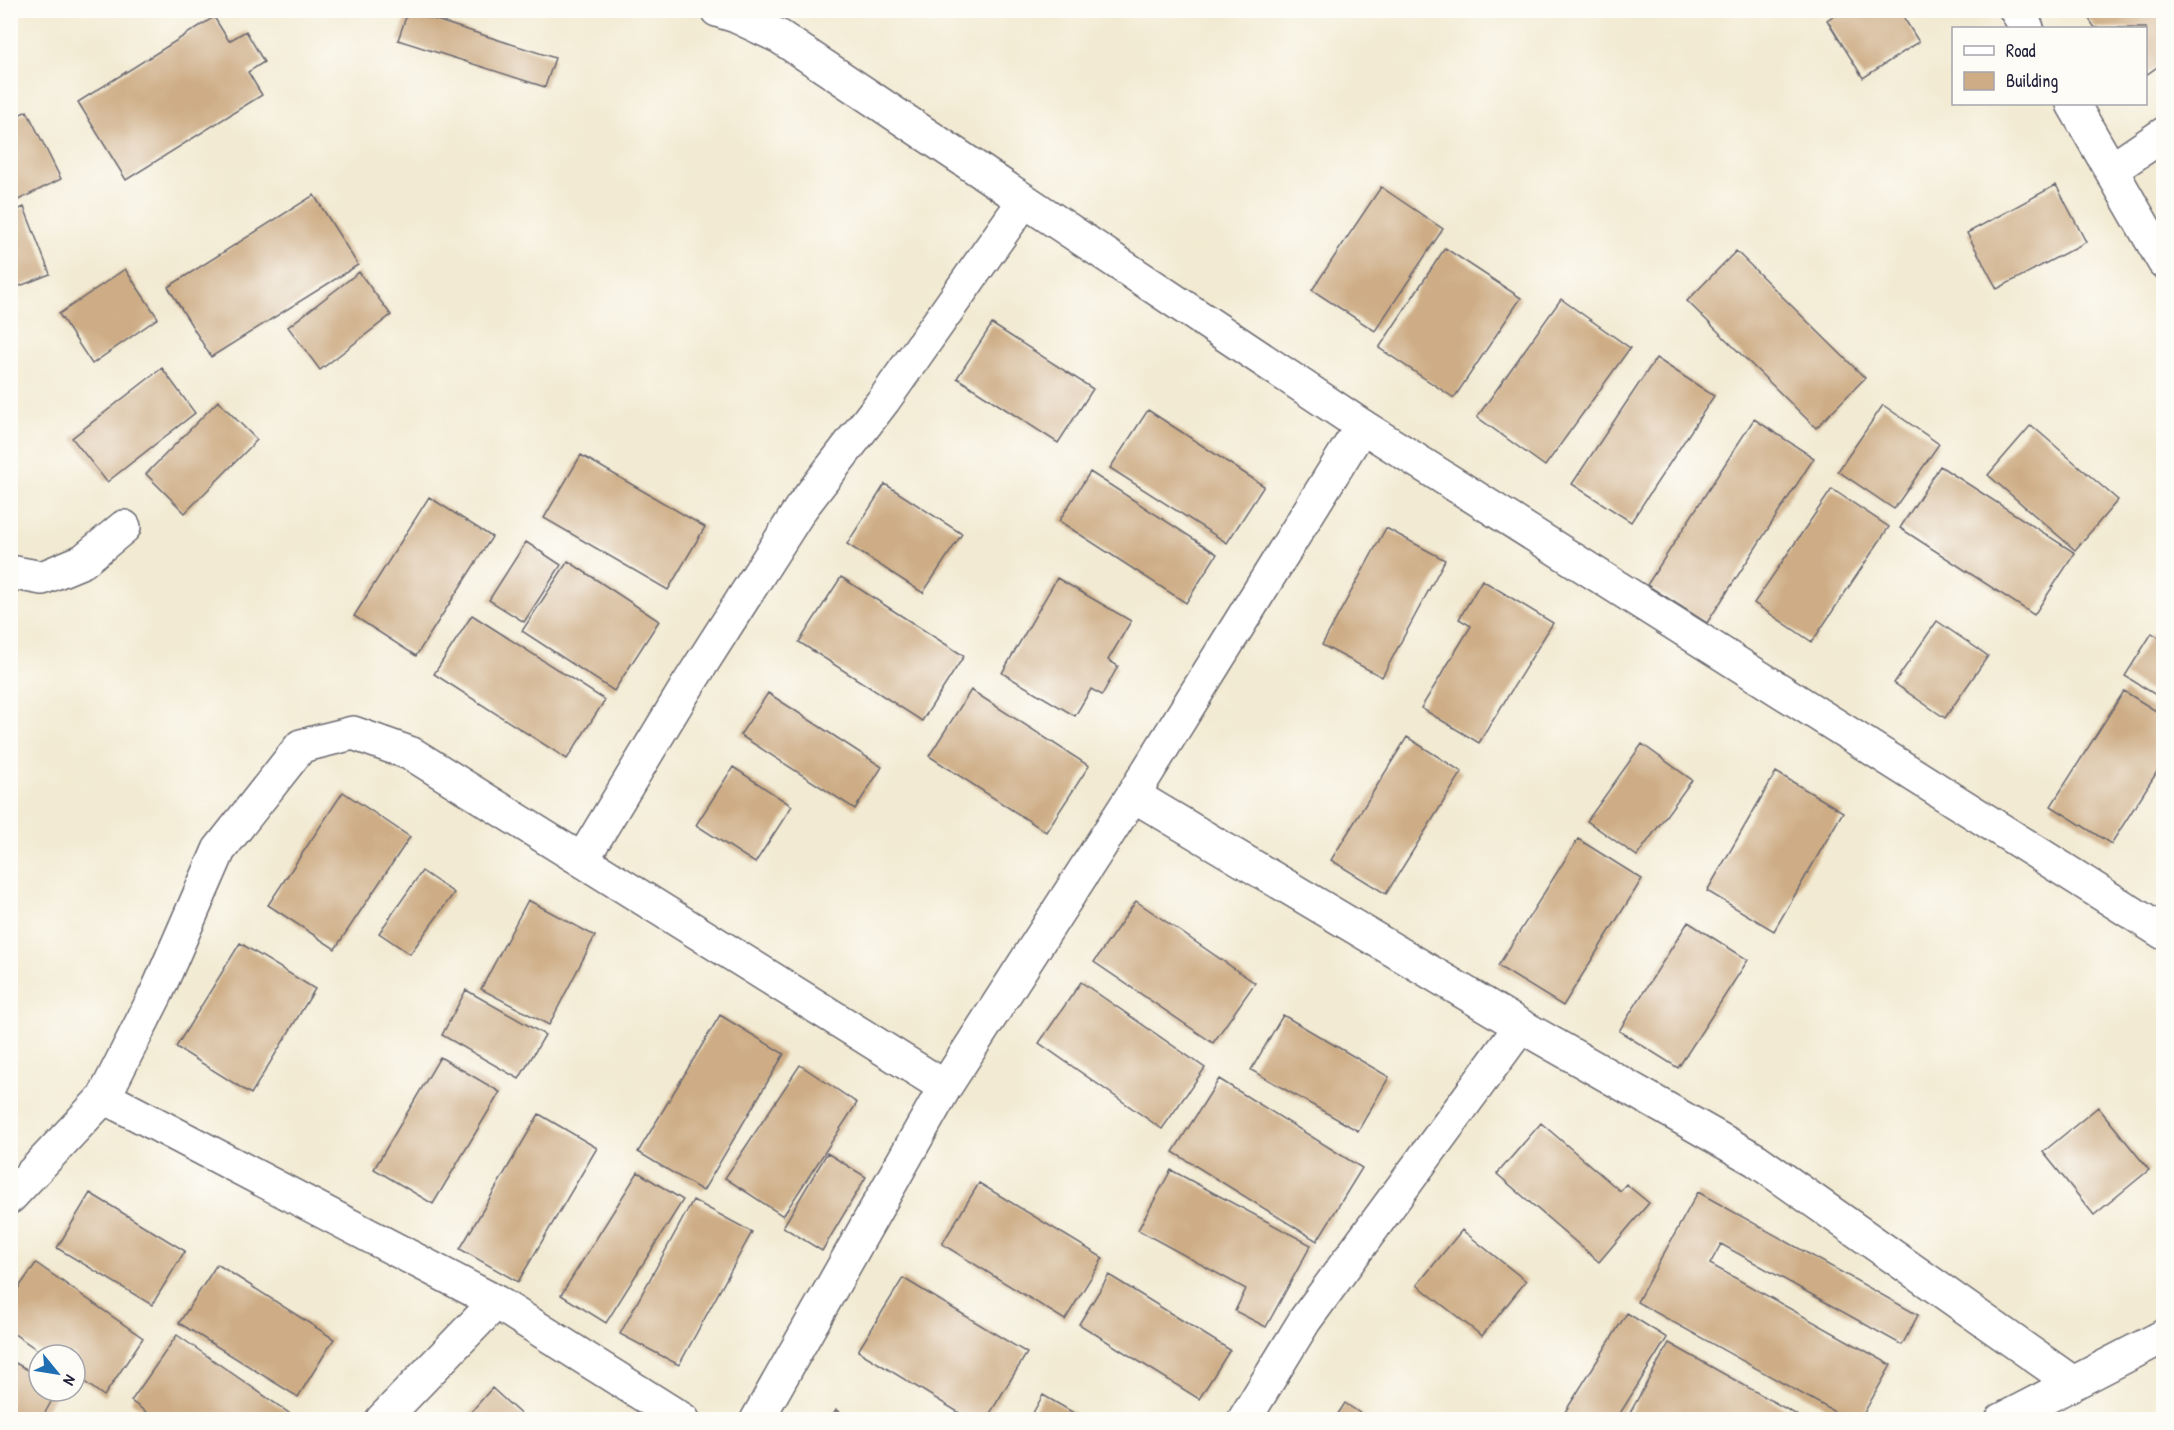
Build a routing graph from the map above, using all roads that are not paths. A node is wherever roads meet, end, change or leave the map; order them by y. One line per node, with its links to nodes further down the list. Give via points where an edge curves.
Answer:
1 (717, 10): 7 (street, via 780,37)
2 (2016, 10): 3 (street)
3 (2026, 27)
4 (2074, 105): 6 (street)
5 (2163, 134): 6 (street)
6 (2111, 170): 8 (street)
7 (1024, 201): 9 (street); 13 (street, via 884,400 801,508)
8 (2163, 262)
9 (1362, 426): 12 (street); 14 (street)
10 (124, 527): 11 (street, via 84,561 42,578)
11 (10, 572)
12 (1133, 795): 15 (street); 16 (street)
13 (582, 860): 16 (street); 17 (street, via 412,754 353,733 301,746 219,850 157,992)
14 (2163, 933)
15 (1521, 1026): 21 (street, via 1756,1160); 25 (street, via 1305,1320)
16 (945, 1087): 24 (street)
17 (104, 1097): 18 (street); 19 (street)
18 (10, 1197)
19 (496, 1302): 22 (street); 23 (street)
20 (2163, 1336): 21 (street)
21 (2073, 1383): 26 (street)
22 (382, 1419)
23 (683, 1419)
24 (757, 1419)
25 (1244, 1419)
26 (2002, 1419)

